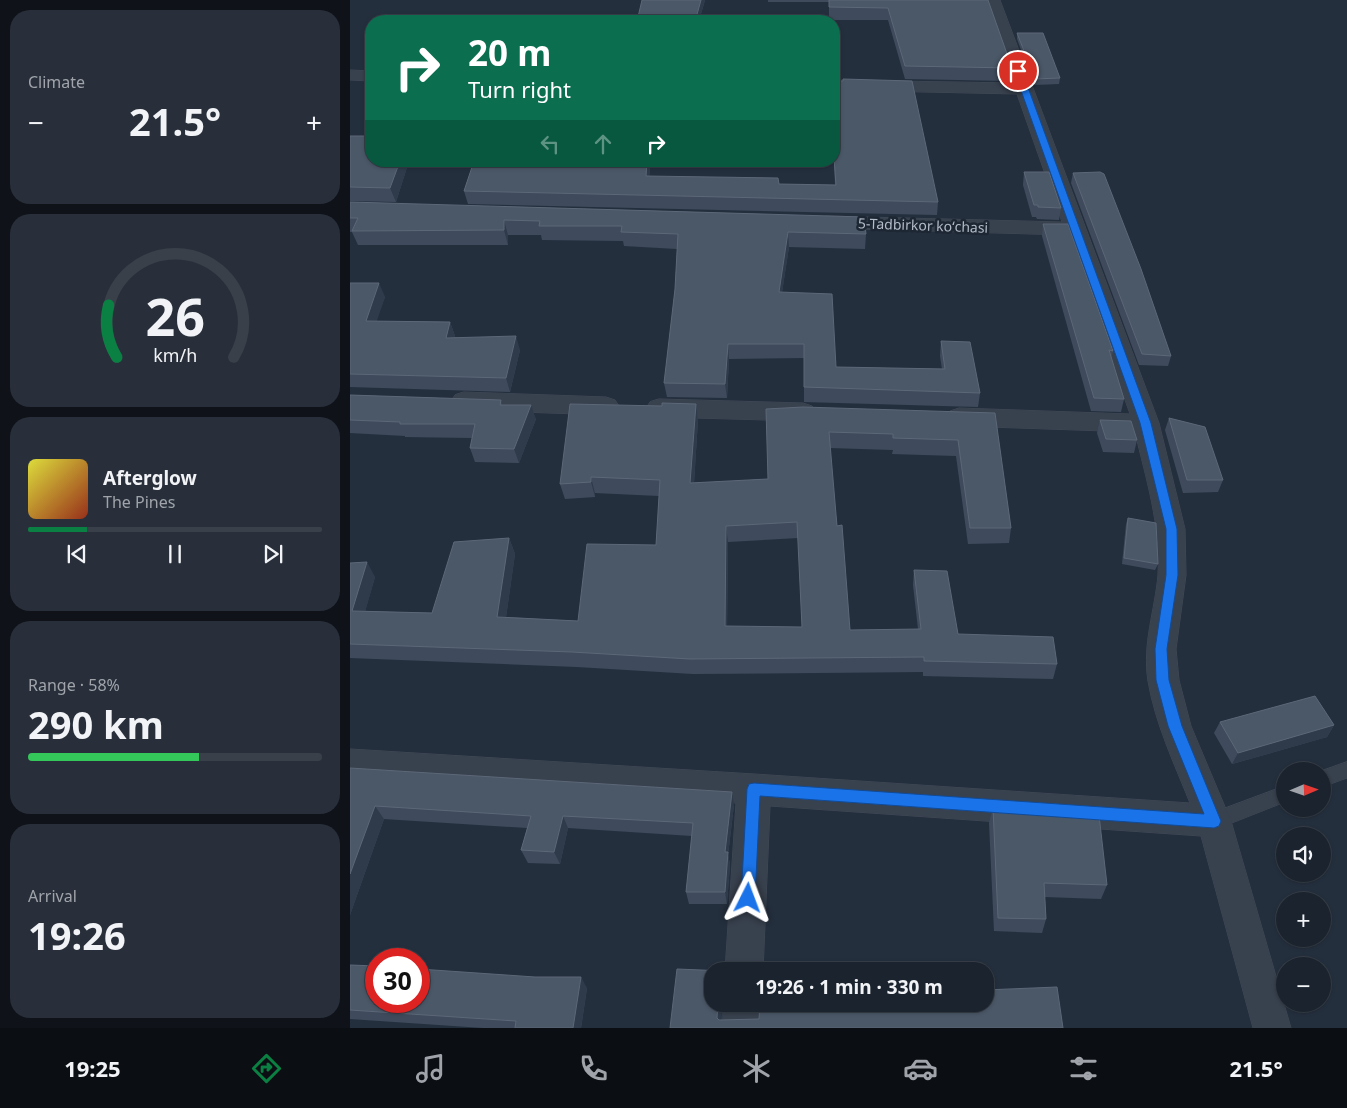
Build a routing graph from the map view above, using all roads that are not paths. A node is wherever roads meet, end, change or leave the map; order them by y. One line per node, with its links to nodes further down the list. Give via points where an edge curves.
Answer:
1 (992, 0): 5 (street)
2 (350, 75): 3 (street)
3 (365, 76)
4 (840, 85): 5 (street)
5 (1024, 89): 7 (street)
6 (808, 221): 7 (street, 5-Tadbirkor koʻchasi)
7 (1076, 229): 11 (street)
8 (440, 401): 9 (street)
9 (827, 413)
10 (937, 417): 11 (street)
11 (1146, 423): 17 (street, via 1172,529 1172,575 1161,649 1163,680 1175,726)
12 (350, 764): 15 (street)
13 (1347, 770): 14 (lane)
14 (1331, 776)
15 (754, 789): 17 (street); 18 (street)
16 (1276, 797): 17 (lane)
17 (1214, 821): 21 (street)
18 (744, 962)
19 (742, 1012): 20 (street)
20 (741, 1028)
21 (1272, 1028)

